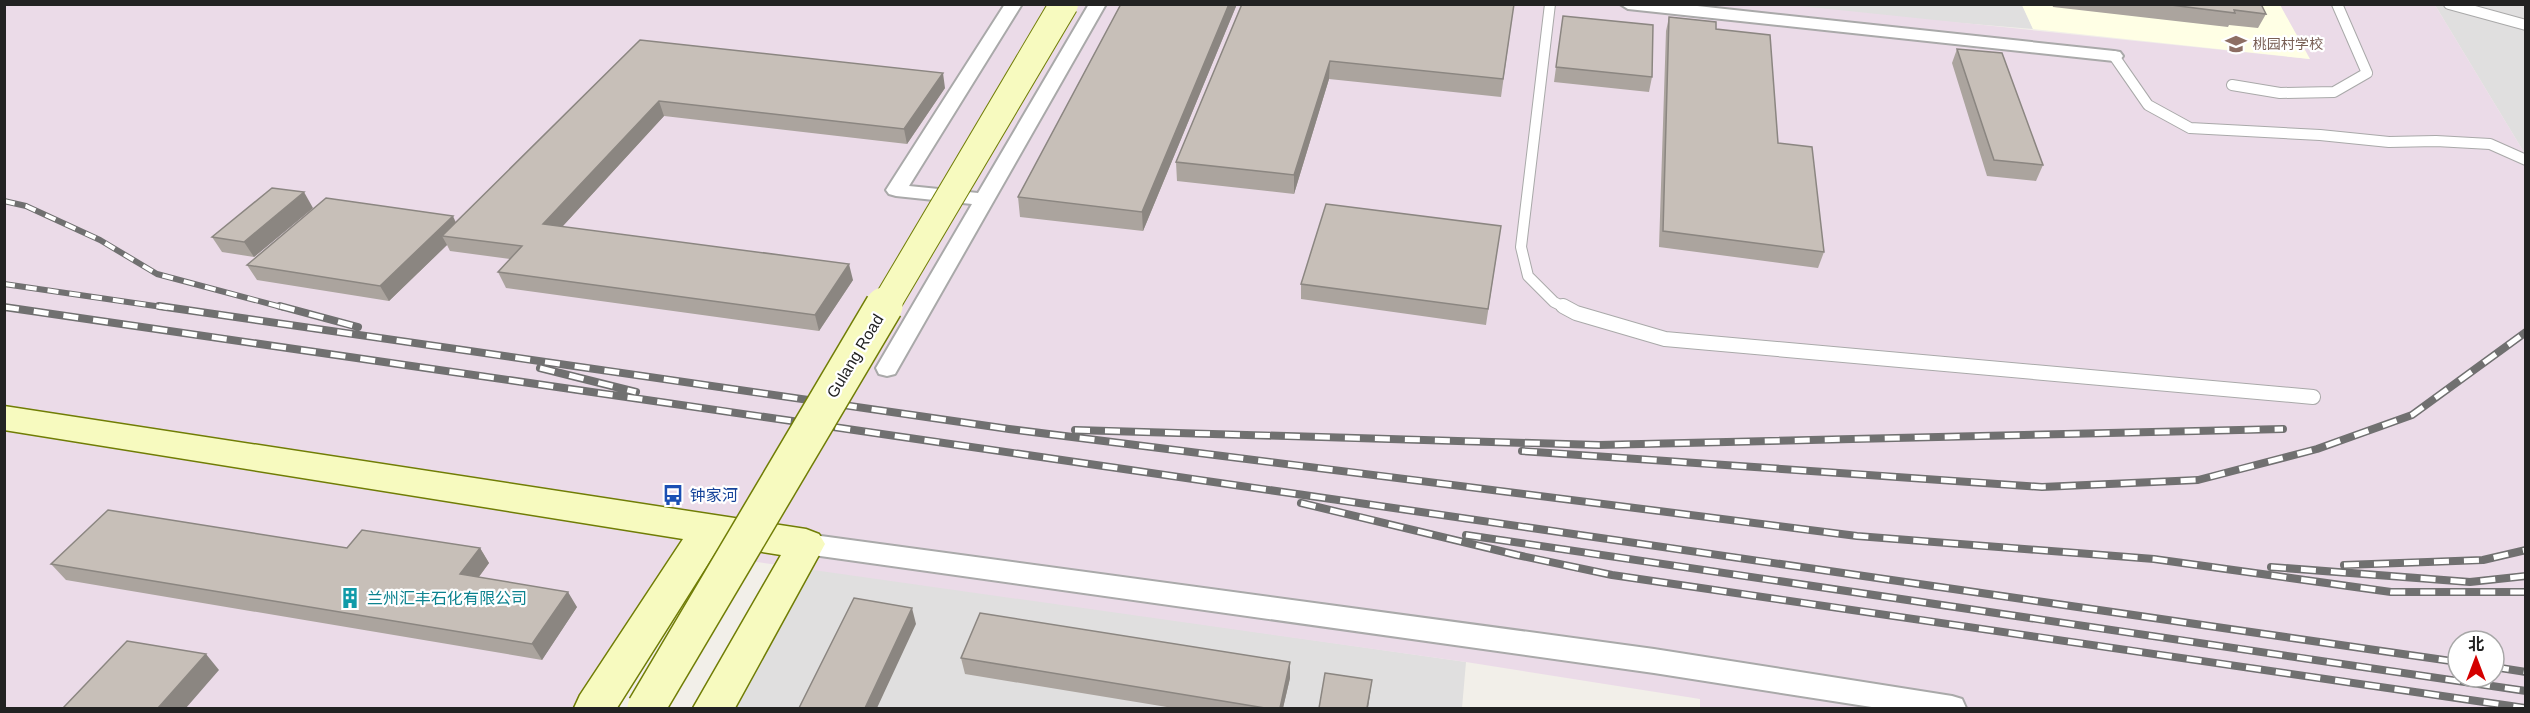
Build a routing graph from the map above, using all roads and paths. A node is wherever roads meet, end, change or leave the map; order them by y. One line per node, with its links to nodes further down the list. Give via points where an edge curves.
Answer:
1 (1014, 4): 12 (street, via 896,190)
2 (1064, 4): 19 (street, Gulang Road, bridge)
3 (1098, 4): 12 (street)
4 (1550, 4): 14 (lane, via 1521,247 1528,276 1554,302 1576,313 1665,339)
5 (1628, 4): 9 (street)
6 (2337, 4): 10 (lane, via 2367,73 2334,92 2280,93)
7 (2449, 4): 8 (lane)
8 (2526, 25)
9 (2114, 56): 11 (lane, via 2148,105 2190,128 2389,142 2490,144)
10 (2232, 85)
11 (2526, 160)
12 (986, 200): 13 (street)
13 (887, 368)
14 (2313, 397)
15 (4, 418): 16 (street)
16 (710, 529): 17 (street); 18 (street)
17 (806, 544): 20 (street); 21 (street, via 1654,662)
18 (595, 708)
19 (646, 708)
20 (714, 708)
21 (1952, 708)

